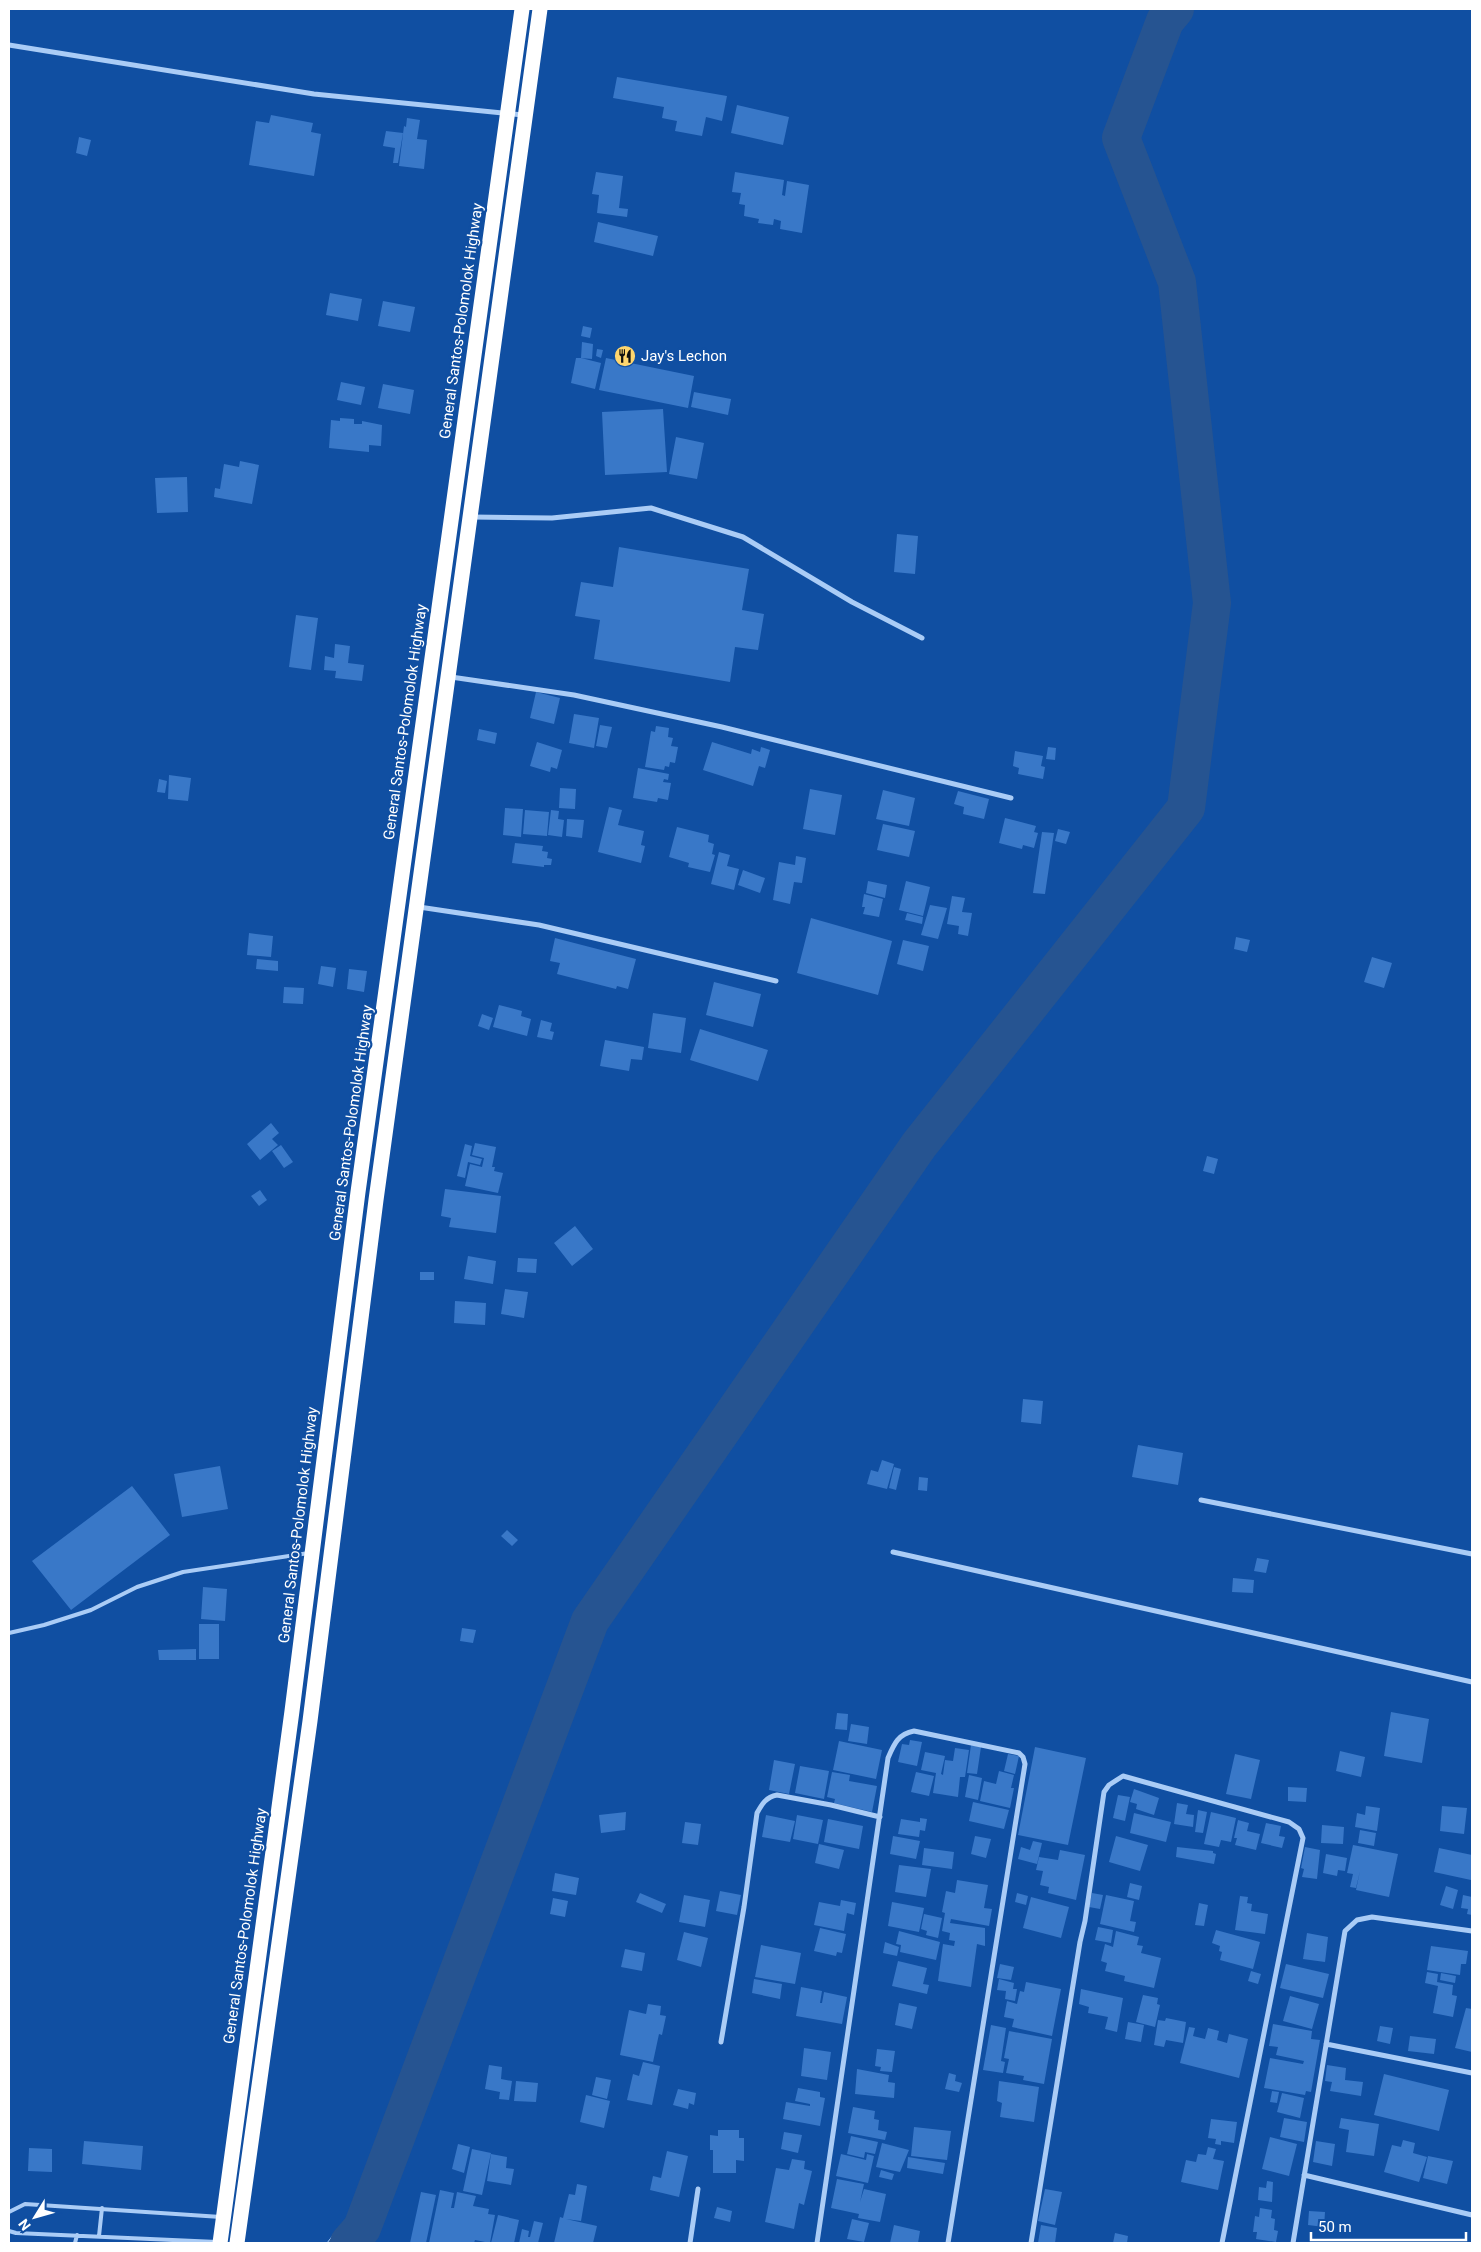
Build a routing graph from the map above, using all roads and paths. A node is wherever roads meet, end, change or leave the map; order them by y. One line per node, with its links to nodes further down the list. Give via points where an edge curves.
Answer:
1 (522, 9): 4 (highway, General Santos-Polomolok Highway)
2 (540, 9): 5 (highway)
3 (9, 45): 4 (street, via 314,94)
4 (508, 114): 5 (street); 14 (highway, General Santos-Polomolok Highway)
5 (525, 115): 6 (highway)
6 (469, 517): 7 (street, via 552,518 651,508 743,537 852,602); 8 (highway)
7 (922, 638)
8 (448, 677): 9 (street, via 574,695); 10 (highway)
9 (1012, 798)
10 (416, 907): 11 (street, via 539,925); 29 (highway, via 310,1721)
11 (776, 981)
12 (1201, 1500): 15 (street)
13 (893, 1552): 17 (street)
14 (311, 1553): 16 (lane, via 183,1572 136,1587 91,1610); 28 (highway, General Santos-Polomolok Highway)
15 (1472, 1554)
16 (9, 1633)
17 (1472, 1682)
18 (880, 1817): 20 (street, via 777,1795 762,1804 757,1813); 37 (street); 38 (street, via 888,1758 896,1740 910,1732 945,1736 1019,1753 1024,1760)
19 (1472, 1931): 21 (street, via 1372,1917 1353,1923 1345,1931)
20 (721, 2042)
21 (1326, 2044): 22 (street); 23 (street)
22 (1472, 2073)
23 (1304, 2175): 27 (street); 41 (street)
24 (698, 2189): 36 (street)
25 (102, 2208): 26 (lane, via 25,2204); 28 (lane); 32 (lane)
26 (9, 2212)
27 (1472, 2215)
28 (223, 2217): 29 (lane); 33 (highway, General Santos-Polomolok Highway)
29 (240, 2219): 35 (highway)
30 (9, 2231): 31 (lane)
31 (78, 2235): 32 (lane); 34 (lane)
32 (99, 2236): 33 (lane)
33 (220, 2242): 35 (lane)
34 (75, 2243)
35 (237, 2243)
36 (690, 2243)
37 (817, 2243)
38 (948, 2243)
39 (1031, 2243): 40 (street, via 1104,1792 1123,1776 1289,1822 1299,1829 1303,1838)
40 (1222, 2243)
41 (1293, 2243)

